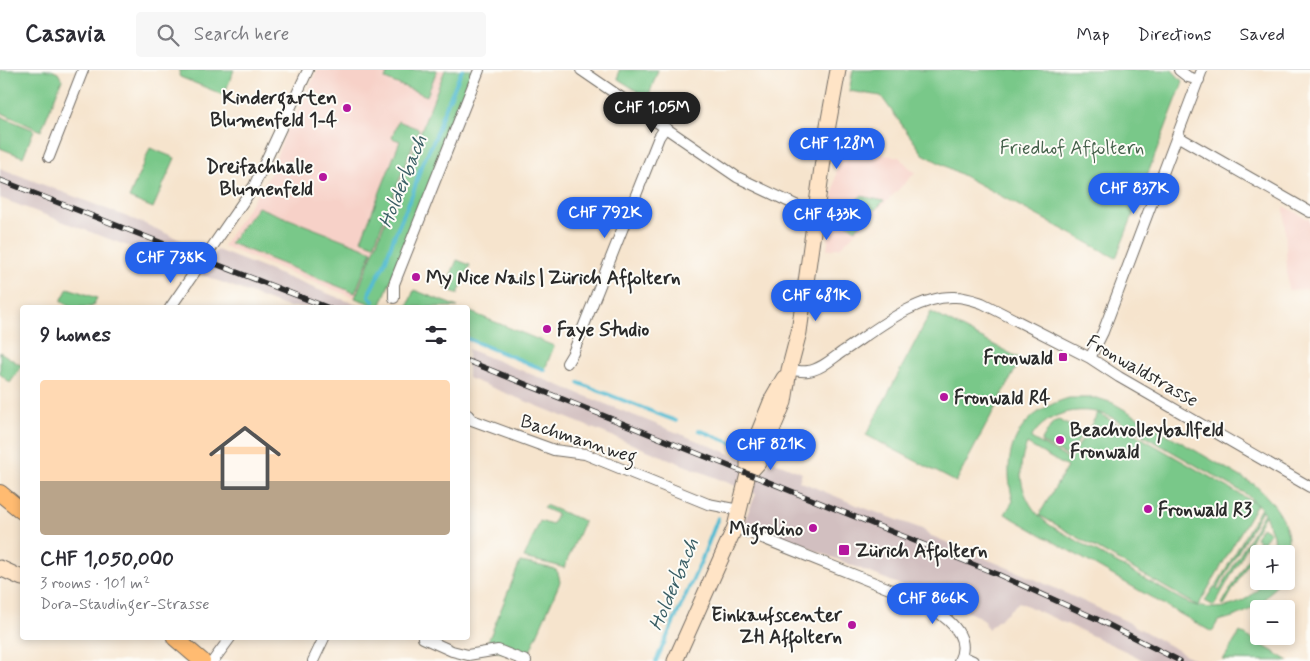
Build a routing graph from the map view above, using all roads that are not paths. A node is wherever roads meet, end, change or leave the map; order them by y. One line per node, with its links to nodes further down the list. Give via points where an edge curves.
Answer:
1 (83, 70): 10 (street)
2 (308, 70): 14 (street, via 254,186)
3 (479, 70): 13 (street, via 394,284)
4 (581, 70): 8 (street)
5 (838, 70): 11 (street)
6 (1179, 70): 7 (street, via 1188,77)
7 (1200, 75): 9 (street)
8 (665, 128): 11 (street, via 737,177 802,208); 16 (street)
9 (1177, 136): 12 (street); 15 (street, via 1103,332)
10 (49, 157)
11 (816, 210): 17 (street, via 799,332)
12 (1310, 212)
13 (394, 298)
14 (172, 305)
15 (1090, 358): 17 (street, Fronwaldstrasse, via 982,303 954,297 914,307 813,370); 19 (street, Fronwaldstrasse)
16 (567, 363)
17 (789, 370): 22 (street, via 784,402 758,463 748,474)
18 (470, 417): 22 (street, Bachmannweg, via 554,450 585,454 708,504)
19 (1310, 487)
20 (0, 493): 21 (main road)
21 (20, 510)
22 (739, 510): 23 (street)
23 (734, 528): 30 (street, via 919,601 959,632 963,646); 35 (street)
24 (0, 568): 25 (street)
25 (20, 577)
26 (177, 640): 31 (main road)
27 (229, 640): 32 (street)
28 (323, 640): 33 (street)
29 (428, 640): 34 (street, via 468,655 498,650)
30 (960, 658): 36 (street)
31 (202, 661)
32 (213, 661)
33 (313, 661)
34 (526, 661)
35 (676, 661)
36 (973, 661)

